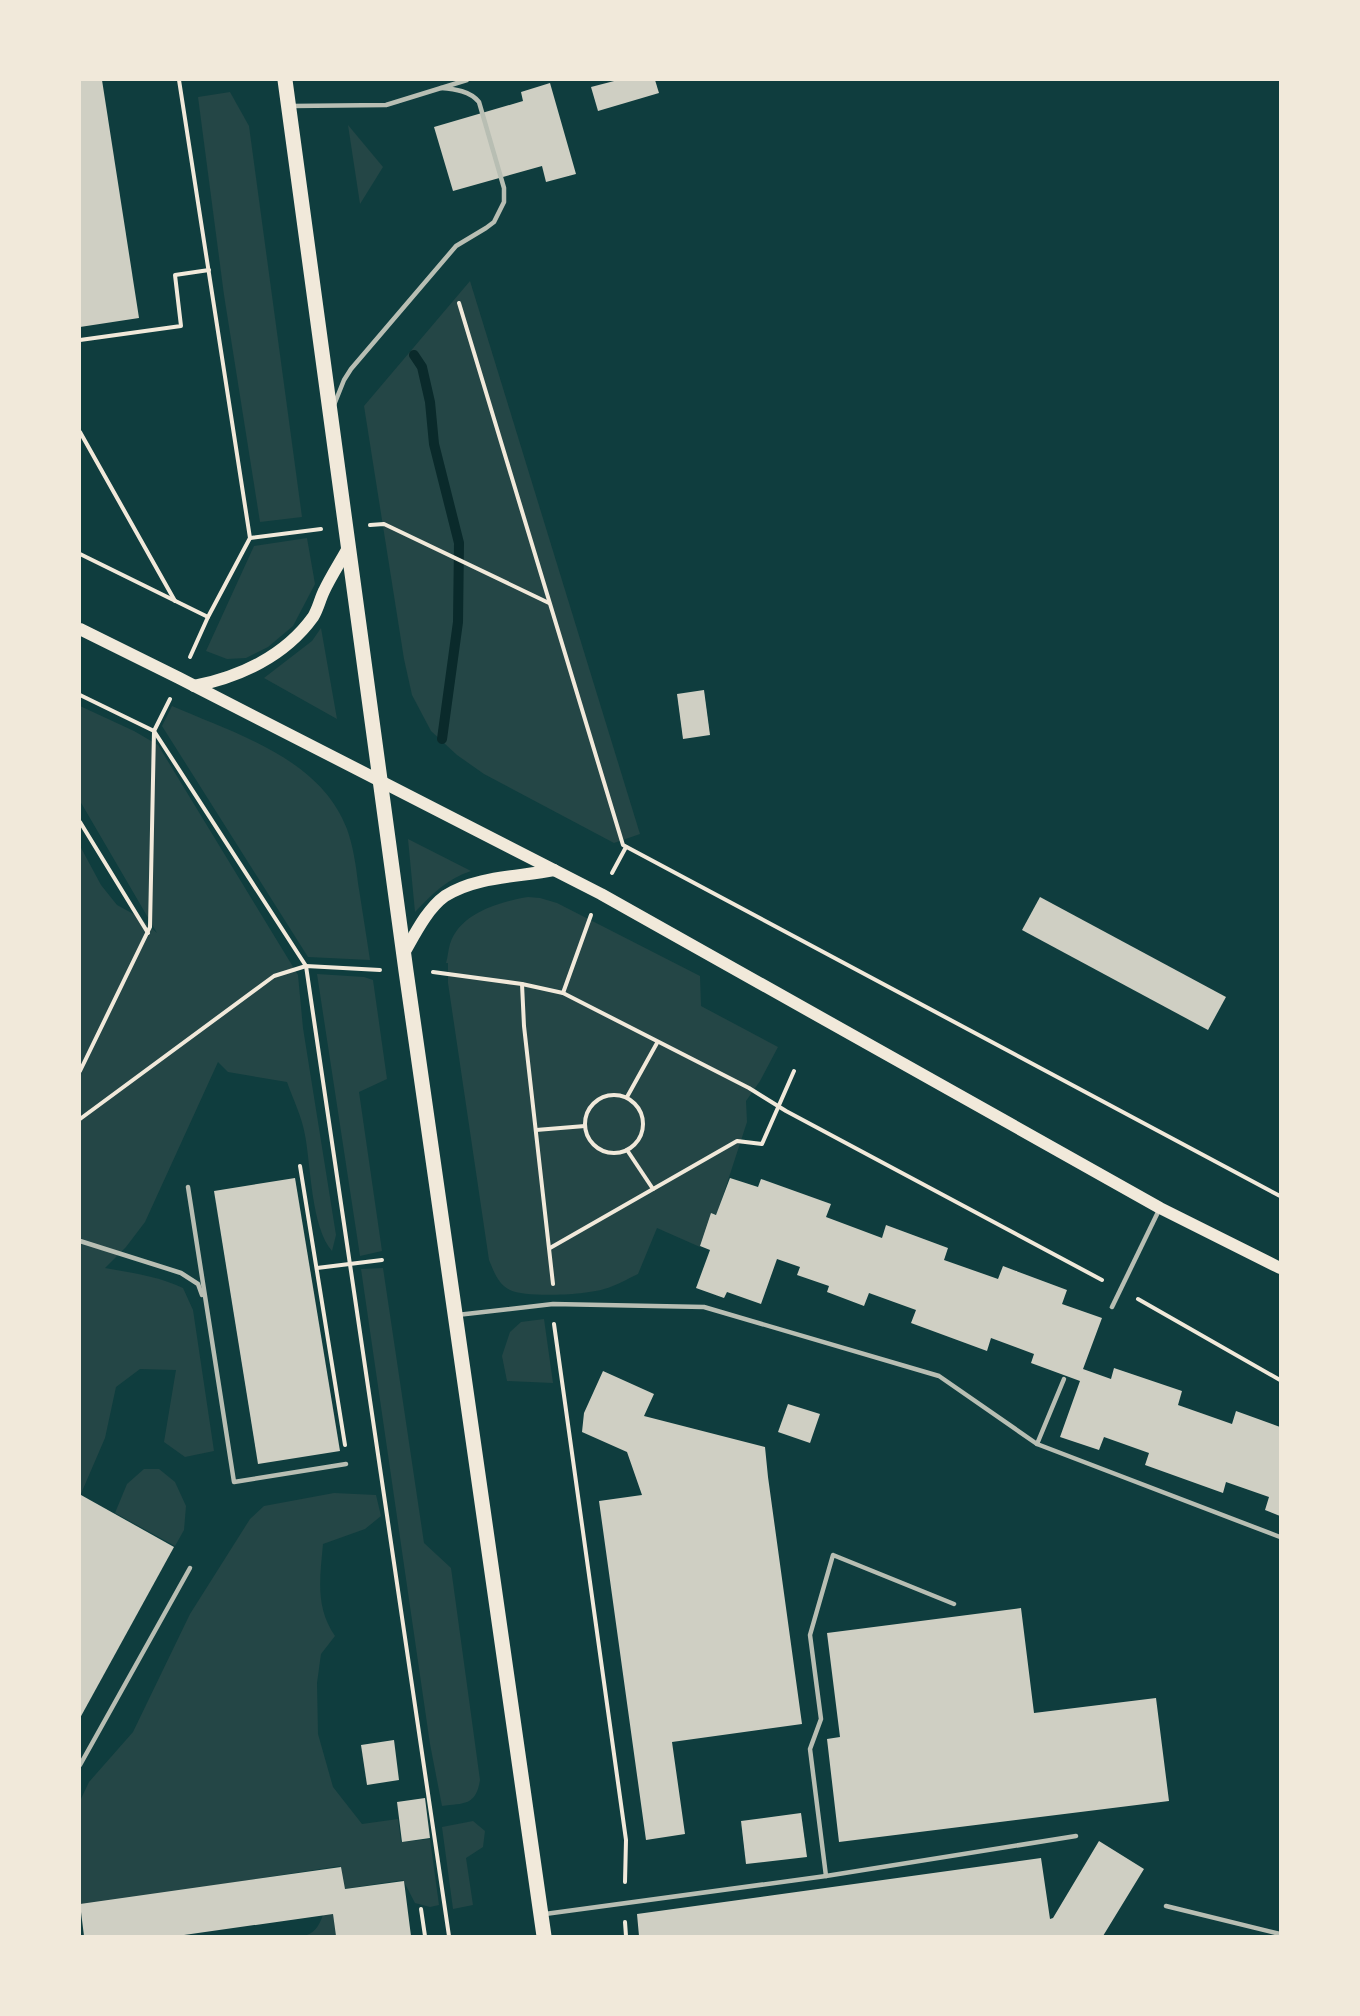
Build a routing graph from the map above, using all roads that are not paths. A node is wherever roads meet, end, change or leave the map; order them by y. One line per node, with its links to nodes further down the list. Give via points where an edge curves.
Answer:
1 (285, 80): 4 (main road)
2 (467, 80): 3 (lane)
3 (441, 88): 4 (lane, via 386,105); 5 (lane, via 474,96 479,102 504,188 504,202 494,222 456,246 351,369 338,392)
4 (289, 106): 5 (main road)
5 (333, 426): 6 (main road)
6 (349, 546): 8 (main road, via 314,615 297,636 255,666); 9 (main road)
7 (80, 630): 8 (main road)
8 (194, 686): 9 (main road)
9 (380, 780): 10 (main road); 11 (main road)
10 (554, 870): 11 (main road, via 479,883 444,897); 13 (main road)
11 (404, 953): 18 (main road)
12 (188, 1186): 16 (lane)
13 (1160, 1208): 15 (main road); 17 (lane)
14 (80, 1240): 16 (lane, via 181,1273 198,1284)
15 (1281, 1268)
16 (206, 1306): 21 (lane, via 234,1482)
17 (1112, 1307)
18 (454, 1316): 20 (lane, via 553,1304 704,1306 939,1376); 29 (main road)
19 (1064, 1379): 20 (lane)
20 (1037, 1444): 22 (lane)
21 (346, 1464)
22 (1281, 1537)
23 (190, 1568): 25 (lane)
24 (954, 1604): 27 (lane, via 833,1555 810,1635 820,1719 810,1749)
25 (80, 1765)
26 (1076, 1836): 27 (lane)
27 (826, 1876): 29 (lane)
28 (1166, 1906): 30 (lane)
29 (541, 1914): 31 (main road)
30 (1281, 1934)
31 (544, 1936)

